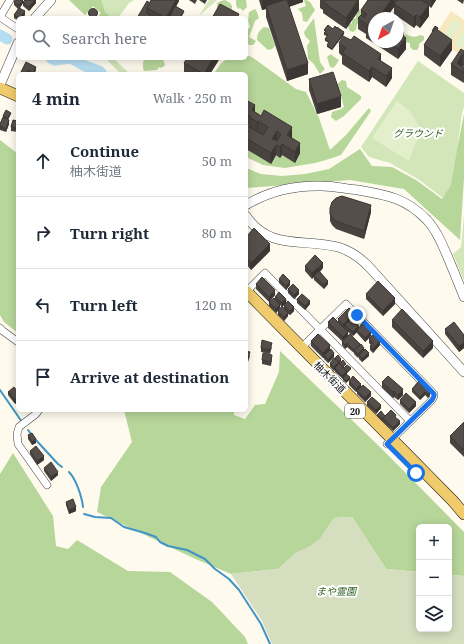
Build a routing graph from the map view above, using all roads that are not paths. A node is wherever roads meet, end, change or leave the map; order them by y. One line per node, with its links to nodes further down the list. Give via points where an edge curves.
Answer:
1 (10, 0): 4 (street, via 0,17)
2 (51, 0): 3 (street)
3 (37, 16)
4 (16, 28)
5 (16, 48): 6 (street)
6 (0, 84)
7 (0, 88): 9 (main road)
8 (0, 95): 10 (main road)
9 (16, 95)
10 (16, 102)
11 (248, 204): 15 (street, via 278,191 310,186 370,192 398,199 423,216 435,231)
12 (248, 218): 21 (street, via 256,228 273,238 338,247 359,257)
13 (248, 289): 18 (street, via 265,273)
14 (248, 293): 20 (main road, 柚木街道 / 20)
15 (464, 297)
16 (248, 302): 24 (main road, 柚木街道 / 20)
17 (0, 328): 19 (street)
18 (320, 330): 20 (street); 23 (street); 23 (street, via 346,304 434,394 432,400)
19 (16, 341)
20 (301, 348): 24 (main road, 柚木街道 / 20)
21 (464, 372)
22 (38, 412): 25 (street, via 19,428 18,444)
23 (410, 421): 24 (street)
24 (389, 441): 26 (main road, 柚木街道 / 20); 29 (main road, 柚木街道 / 20)
25 (47, 485)
26 (454, 503): 27 (main road, 20); 28 (main road, 柚木街道 / 20)
27 (464, 510)
28 (464, 514)
29 (464, 522)

